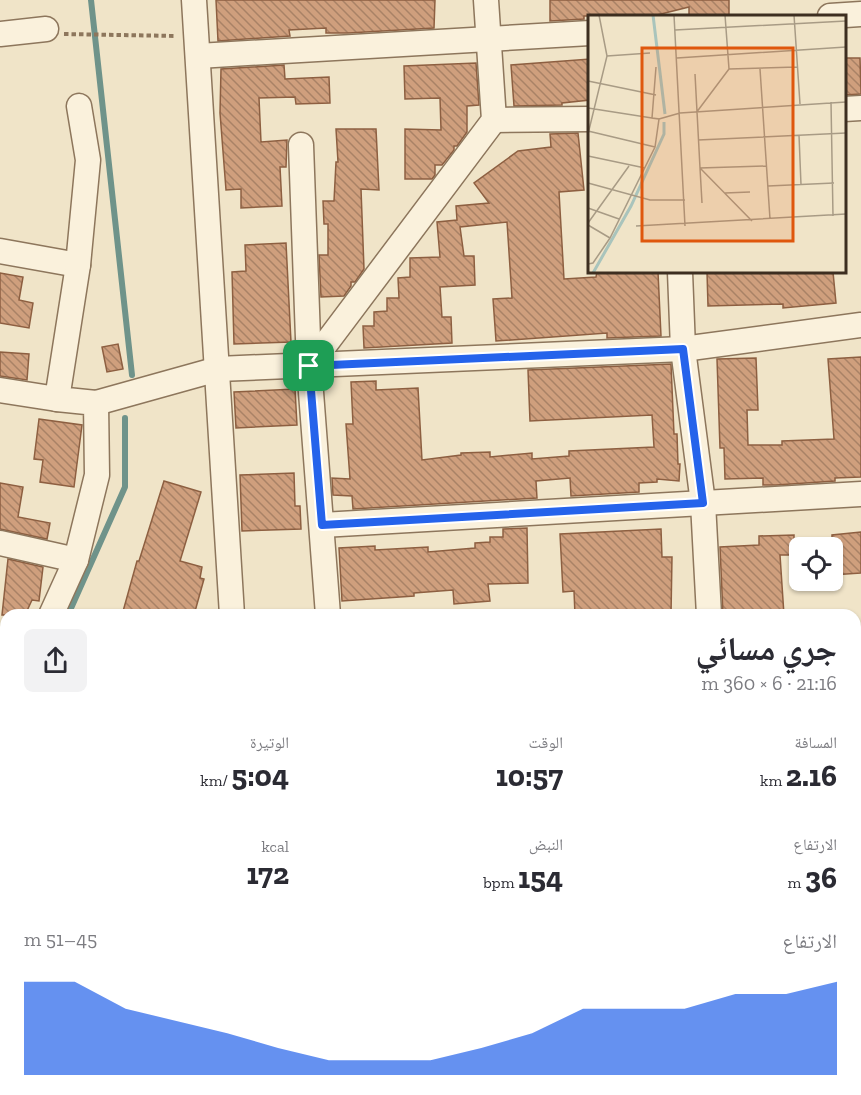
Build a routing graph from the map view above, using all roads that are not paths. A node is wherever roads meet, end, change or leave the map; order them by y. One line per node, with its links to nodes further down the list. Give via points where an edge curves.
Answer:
1 (194, 0): 9 (street)
2 (486, 0): 8 (street)
3 (861, 14): 4 (street)
4 (846, 15)
5 (46, 29): 7 (street)
6 (588, 33): 8 (street)
7 (0, 34)
8 (488, 39): 9 (street); 14 (street)
9 (197, 47): 22 (street)
10 (79, 106): 17 (street, via 88,160)
11 (861, 108): 12 (street)
12 (846, 109)
13 (588, 119): 14 (street)
14 (494, 120): 21 (street)
15 (301, 145): 21 (street)
16 (0, 251): 17 (street)
17 (78, 265): 24 (street)
18 (680, 273): 20 (street)
19 (861, 325): 20 (street)
20 (683, 349): 21 (street); 27 (street)
21 (309, 366): 22 (street); 28 (street)
22 (218, 369): 25 (street); 32 (street)
23 (0, 390): 24 (street)
24 (57, 399): 25 (street)
25 (96, 403): 30 (street, via 97,475)
26 (861, 494): 27 (street)
27 (703, 503): 28 (street); 34 (street)
28 (322, 525): 33 (street)
29 (0, 543): 30 (street)
30 (76, 560): 31 (street)
31 (54, 609)
32 (232, 609)
33 (328, 609)
34 (709, 609)

